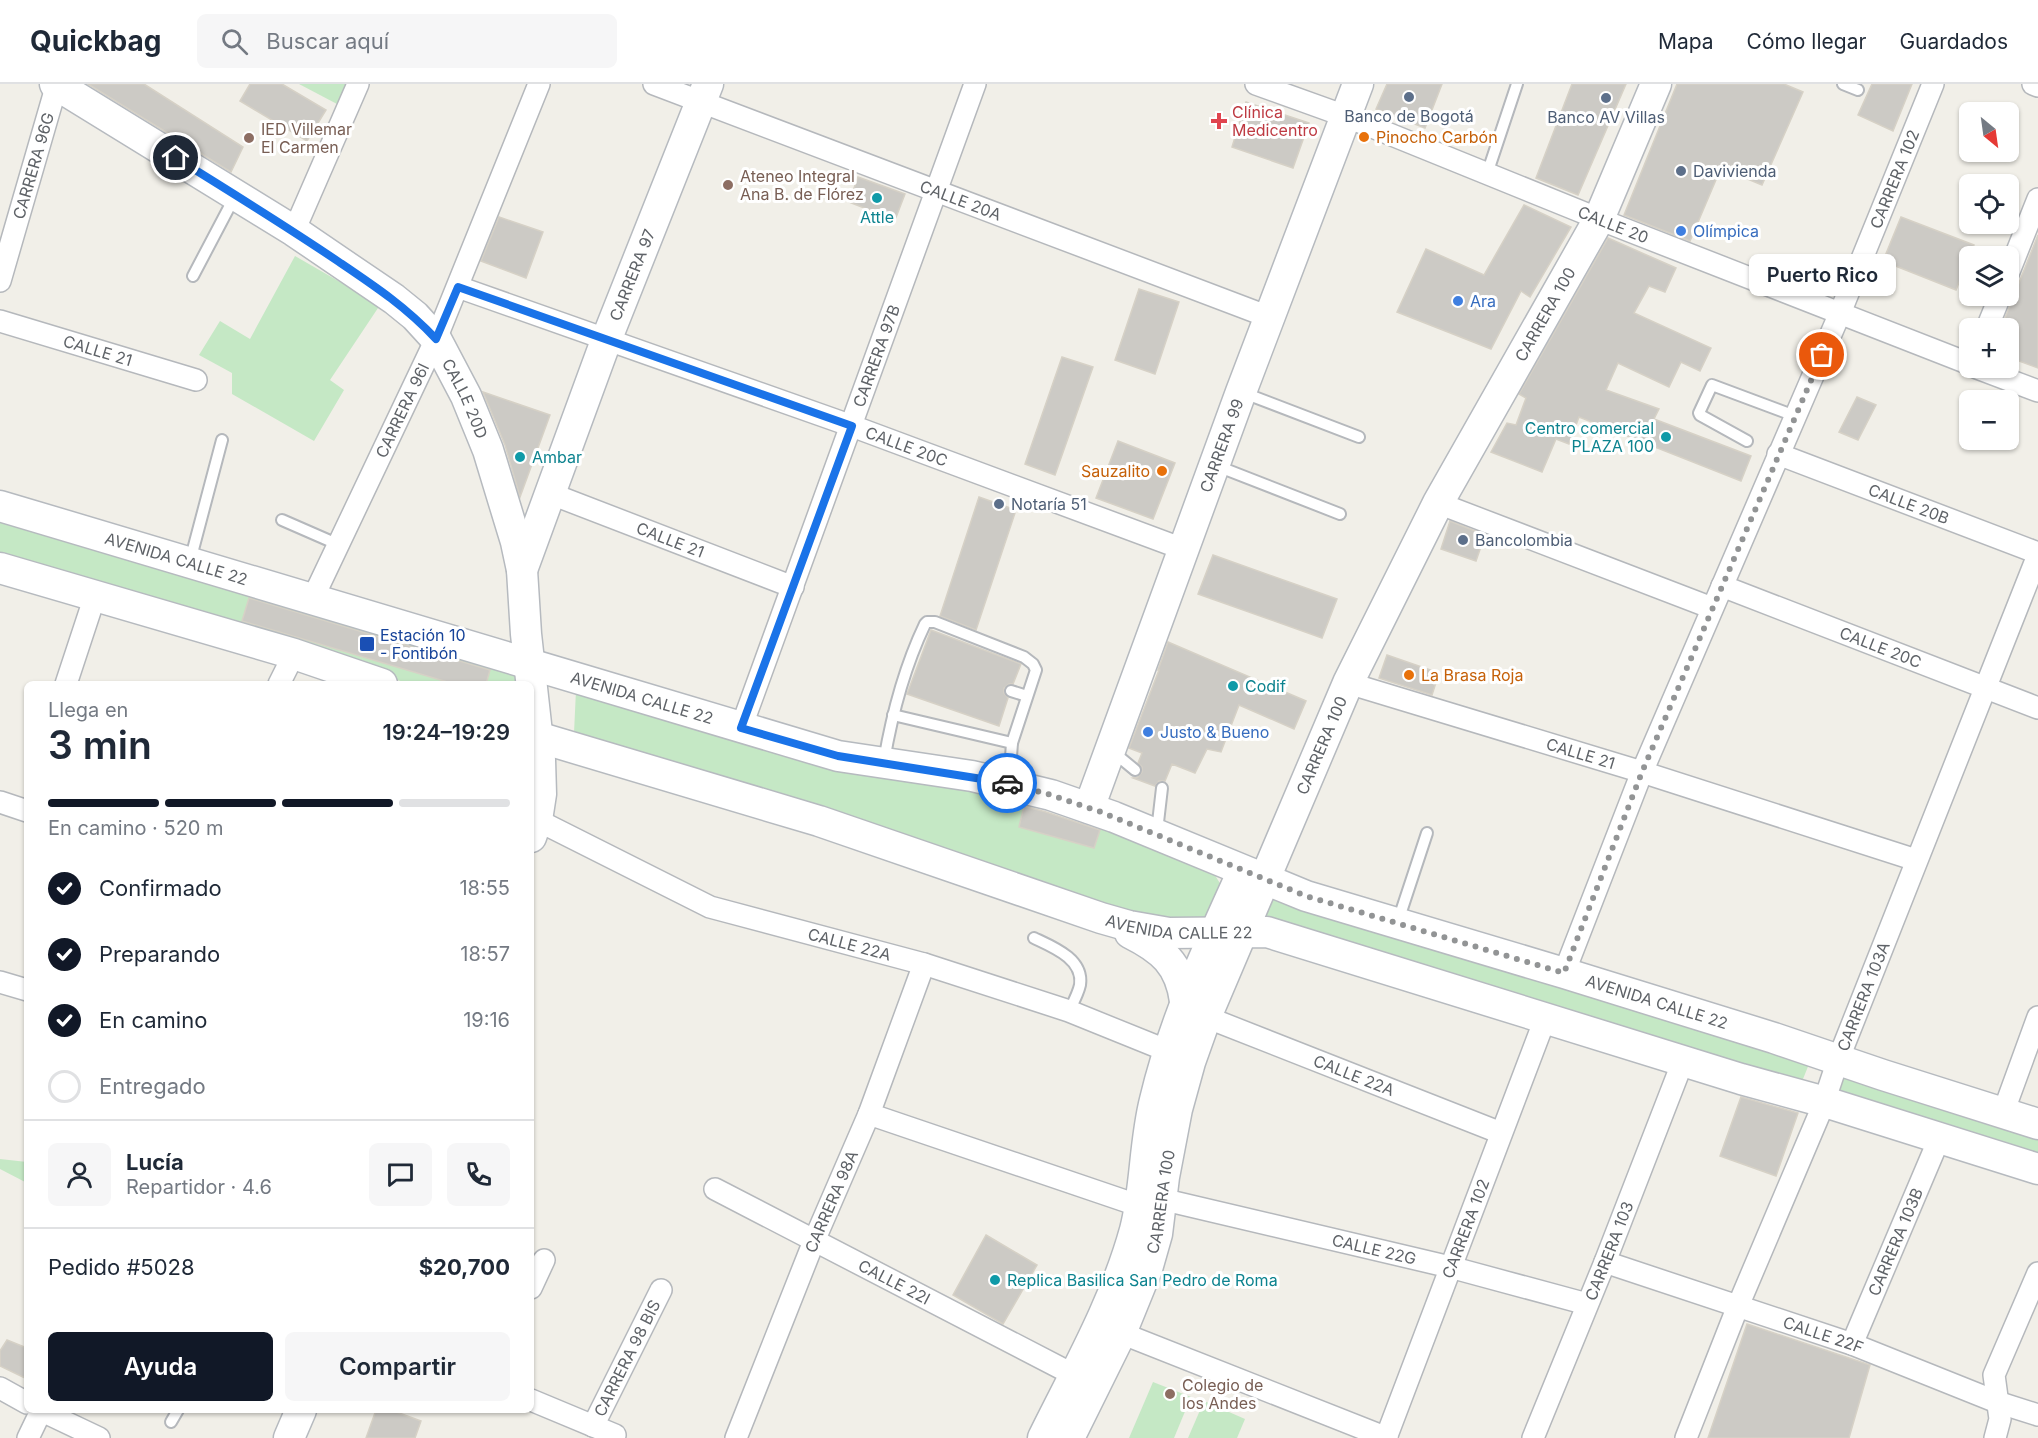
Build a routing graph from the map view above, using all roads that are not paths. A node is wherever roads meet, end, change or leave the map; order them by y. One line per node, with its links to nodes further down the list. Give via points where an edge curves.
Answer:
1 (57, 84): 19 (main road, CALLE 20D); 25 (street, CARRERA 96G)
2 (358, 84): 22 (street)
3 (539, 84): 26 (street, CARRERA 96I)
4 (654, 84): 15 (street, CALLE 20A)
5 (975, 84): 18 (street, CARRERA 97B)
6 (1256, 84): 16 (street, CALLE 20)
7 (1358, 84): 16 (main road, CARRERA 99)
8 (1517, 84): 17 (lane)
9 (1656, 84): 21 (main road, CARRERA 100)
10 (1843, 84): 14 (lane)
11 (1933, 84): 27 (street, CARRERA 102)
12 (2033, 84): 13 (street)
13 (2038, 86)
14 (1858, 90)
15 (704, 93): 18 (street, CALLE 20A); 30 (main road, CARRERA 97)
16 (1345, 116): 17 (street, CALLE 20); 28 (main road, CARRERA 99)
17 (1487, 174): 21 (street, CALLE 20)
18 (936, 190): 28 (street, CALLE 20A); 38 (street, CARRERA 97B)
19 (235, 195): 22 (main road, CALLE 20D); 24 (lane)
20 (2038, 199): 23 (street)
21 (1599, 219): 27 (street, CALLE 20); 45 (main road, CARRERA 100)
22 (294, 231): 31 (main road, CALLE 20D, via 394,299)
23 (2019, 246)
24 (193, 276)
25 (0, 281)
26 (458, 287): 30 (street, CALLE 20C); 31 (street, CARRERA 96I)
27 (1840, 314): 32 (street, CALLE 20); 37 (street, CARRERA 102)
28 (1269, 317): 36 (main road, CARRERA 99)
29 (0, 321): 34 (street, CALLE 21)
30 (607, 338): 38 (street, CALLE 20C); 44 (main road, CARRERA 97)
31 (436, 339): 49 (street, CARRERA 96I); 54 (main road, CALLE 20D, via 488,450)
32 (1959, 360)
33 (2004, 378): 35 (street)
34 (196, 380)
35 (2038, 391)
36 (1241, 392): 39 (lane); 43 (main road, CARRERA 99)
37 (1795, 416): 41 (lane, via 1712,385 1700,416); 42 (street, CARRERA 102)
38 (852, 426): 50 (street, CALLE 20C); 55 (street, CARRERA 97B)
39 (1359, 437)
40 (222, 440): 52 (lane)
41 (1747, 441)
42 (1778, 454): 51 (street, CALLE 20B); 56 (street, CARRERA 102)
43 (1214, 465): 47 (lane); 50 (main road, CARRERA 99)
44 (549, 493): 54 (main road, CARRERA 97); 55 (street, CALLE 21)
45 (1438, 503): 59 (street); 66 (main road, CARRERA 100)
46 (0, 506): 52 (main road, AVENIDA CALLE 22)
47 (1340, 514)
48 (282, 520): 49 (lane)
49 (337, 544): 58 (street, CARRERA 96I)
50 (1183, 549): 75 (main road, CARRERA 99)
51 (2038, 554): 67 (street, CARRERA 103A)
52 (189, 563): 58 (main road, AVENIDA CALLE 22)
53 (0, 568): 57 (main road)
54 (522, 570): 61 (main road, CALLE 20D)
55 (793, 586): 72 (street, CARRERA 97B)
56 (1722, 586): 59 (street, CARRERA 102); 67 (street, CALLE 20C)
57 (95, 596): 60 (main road); 62 (street)
58 (312, 600): 61 (main road, AVENIDA CALLE 22)
59 (1712, 608): 78 (street, CARRERA 102)
60 (294, 654): 63 (street); 64 (main road)
61 (530, 664): 65 (main road); 72 (main road, AVENIDA CALLE 22)
62 (67, 681)
63 (280, 681)
64 (373, 681)
65 (531, 681)
66 (1348, 683): 78 (street, CALLE 21); 89 (main road, CARRERA 100)
67 (1985, 688): 70 (street, CALLE 20C); 88 (street, CARRERA 103A)
68 (1011, 691): 69 (lane)
69 (1027, 696): 71 (lane, via 1036,670 1024,657 927,622); 74 (lane)
70 (2038, 708)
71 (893, 714): 74 (lane); 76 (lane)
72 (741, 728): 76 (main road, AVENIDA CALLE 22)
73 (535, 737): 84 (main road, via 541,794); 90 (main road, AVENIDA CALLE 22, via 819,821)
74 (1012, 743): 79 (lane)
75 (1110, 749): 77 (lane); 83 (main road, CARRERA 99)
76 (884, 765): 79 (main road, AVENIDA CALLE 22)
77 (1135, 770)
78 (1642, 772): 88 (street, CALLE 21); 95 (street, CARRERA 102)
79 (1009, 784): 83 (main road, AVENIDA CALLE 22)
80 (1161, 788): 87 (lane)
81 (0, 802): 82 (street)
82 (24, 807)
83 (1089, 808): 87 (main road, AVENIDA CALLE 22)
84 (534, 826)
85 (534, 831): 94 (street, CALLE 22A, via 710,907)
86 (1427, 833): 91 (lane)
87 (1157, 835): 89 (main road, AVENIDA CALLE 22)
88 (1916, 860): 103 (street, CARRERA 103A)
89 (1253, 875): 91 (main road, AVENIDA CALLE 22); 92 (main road, CARRERA 100)
90 (1101, 918): 92 (main road, AVENIDA CALLE 22, via 1158,932); 98 (main road, via 1159,950 1177,972)
91 (1397, 924): 95 (main road, AVENIDA CALLE 22)
92 (1229, 932): 98 (main road, CARRERA 100); 101 (main road, AVENIDA CALLE 22, via 1267,932)
93 (1034, 938): 99 (lane, via 1065,953 1077,969 1080,983)
94 (924, 964): 99 (street, CALLE 22A); 107 (street, CARRERA 98A)
95 (1564, 973): 103 (main road, AVENIDA CALLE 22)
96 (0, 982): 97 (street)
97 (24, 989)
98 (1196, 1009): 102 (main road, CARRERA 100); 109 (street, CALLE 22A); 113 (main road, CARRERA 100, via 1190,1062)
99 (1069, 1011): 102 (street, CALLE 22A)
100 (2038, 1017): 106 (street)
101 (1545, 1019): 104 (main road, AVENIDA CALLE 22); 109 (street, CARRERA 102)
102 (1168, 1051): 113 (main road, CARRERA 100, via 1147,1136)
103 (1838, 1060): 105 (street, CARRERA 103A); 106 (main road, AVENIDA CALLE 22)
104 (1683, 1061): 105 (main road, AVENIDA CALLE 22); 116 (street, CARRERA 103)
105 (1825, 1102): 110 (main road, AVENIDA CALLE 22); 122 (street, CARRERA 103A)
106 (2003, 1113): 108 (main road, AVENIDA CALLE 22)
107 (869, 1114): 113 (street, CALLE 22G); 114 (street, CARRERA 98A)
108 (2038, 1124)
109 (1501, 1133): 117 (street, CARRERA 102)
110 (1939, 1139): 111 (main road, AVENIDA CALLE 22); 124 (street, CARRERA 103B)
111 (2038, 1169)
112 (716, 1189): 114 (street, CALLE 22I)
113 (1150, 1203): 117 (street, CALLE 22G); 123 (main road, CARRERA 100, via 1157,1234); 125 (main road, CARRERA 100, via 1135,1229 1120,1274)
114 (814, 1241): 125 (street, CALLE 22I); 139 (street, CARRERA 98A)
115 (544, 1260): 119 (street)
116 (1605, 1262): 121 (street, CARRERA 103); 122 (street, CALLE 22F)
117 (1450, 1267): 121 (street, CALLE 22G); 142 (street, CARRERA 102)
118 (2038, 1273): 129 (street, via 1994,1375)
119 (534, 1282)
120 (661, 1290): 135 (street, CARRERA 98 BIS)
121 (1587, 1304): 143 (street, CARRERA 103)
122 (1738, 1306): 124 (street, CALLE 22F); 144 (street, CARRERA 103A)
123 (1121, 1333): 141 (main road, CARRERA 100); 142 (street)
124 (1852, 1344): 129 (street, CALLE 22F)
125 (1074, 1375): 140 (main road, CARRERA 100)
126 (0, 1388): 127 (street)
127 (24, 1401)
128 (534, 1401): 135 (street)
129 (1997, 1402): 133 (street, CALLE 22F); 145 (street, via 2000,1419)
130 (39, 1413): 137 (street)
131 (46, 1413): 138 (street)
132 (176, 1413): 134 (lane)
133 (2038, 1415)
134 (171, 1422)
135 (593, 1426): 136 (street)
136 (615, 1435)
137 (28, 1438)
138 (99, 1438)
139 (736, 1438)
140 (1043, 1438)
141 (1069, 1438)
142 (1386, 1438)
143 (1533, 1438)
144 (1686, 1438)
145 (1995, 1438)

